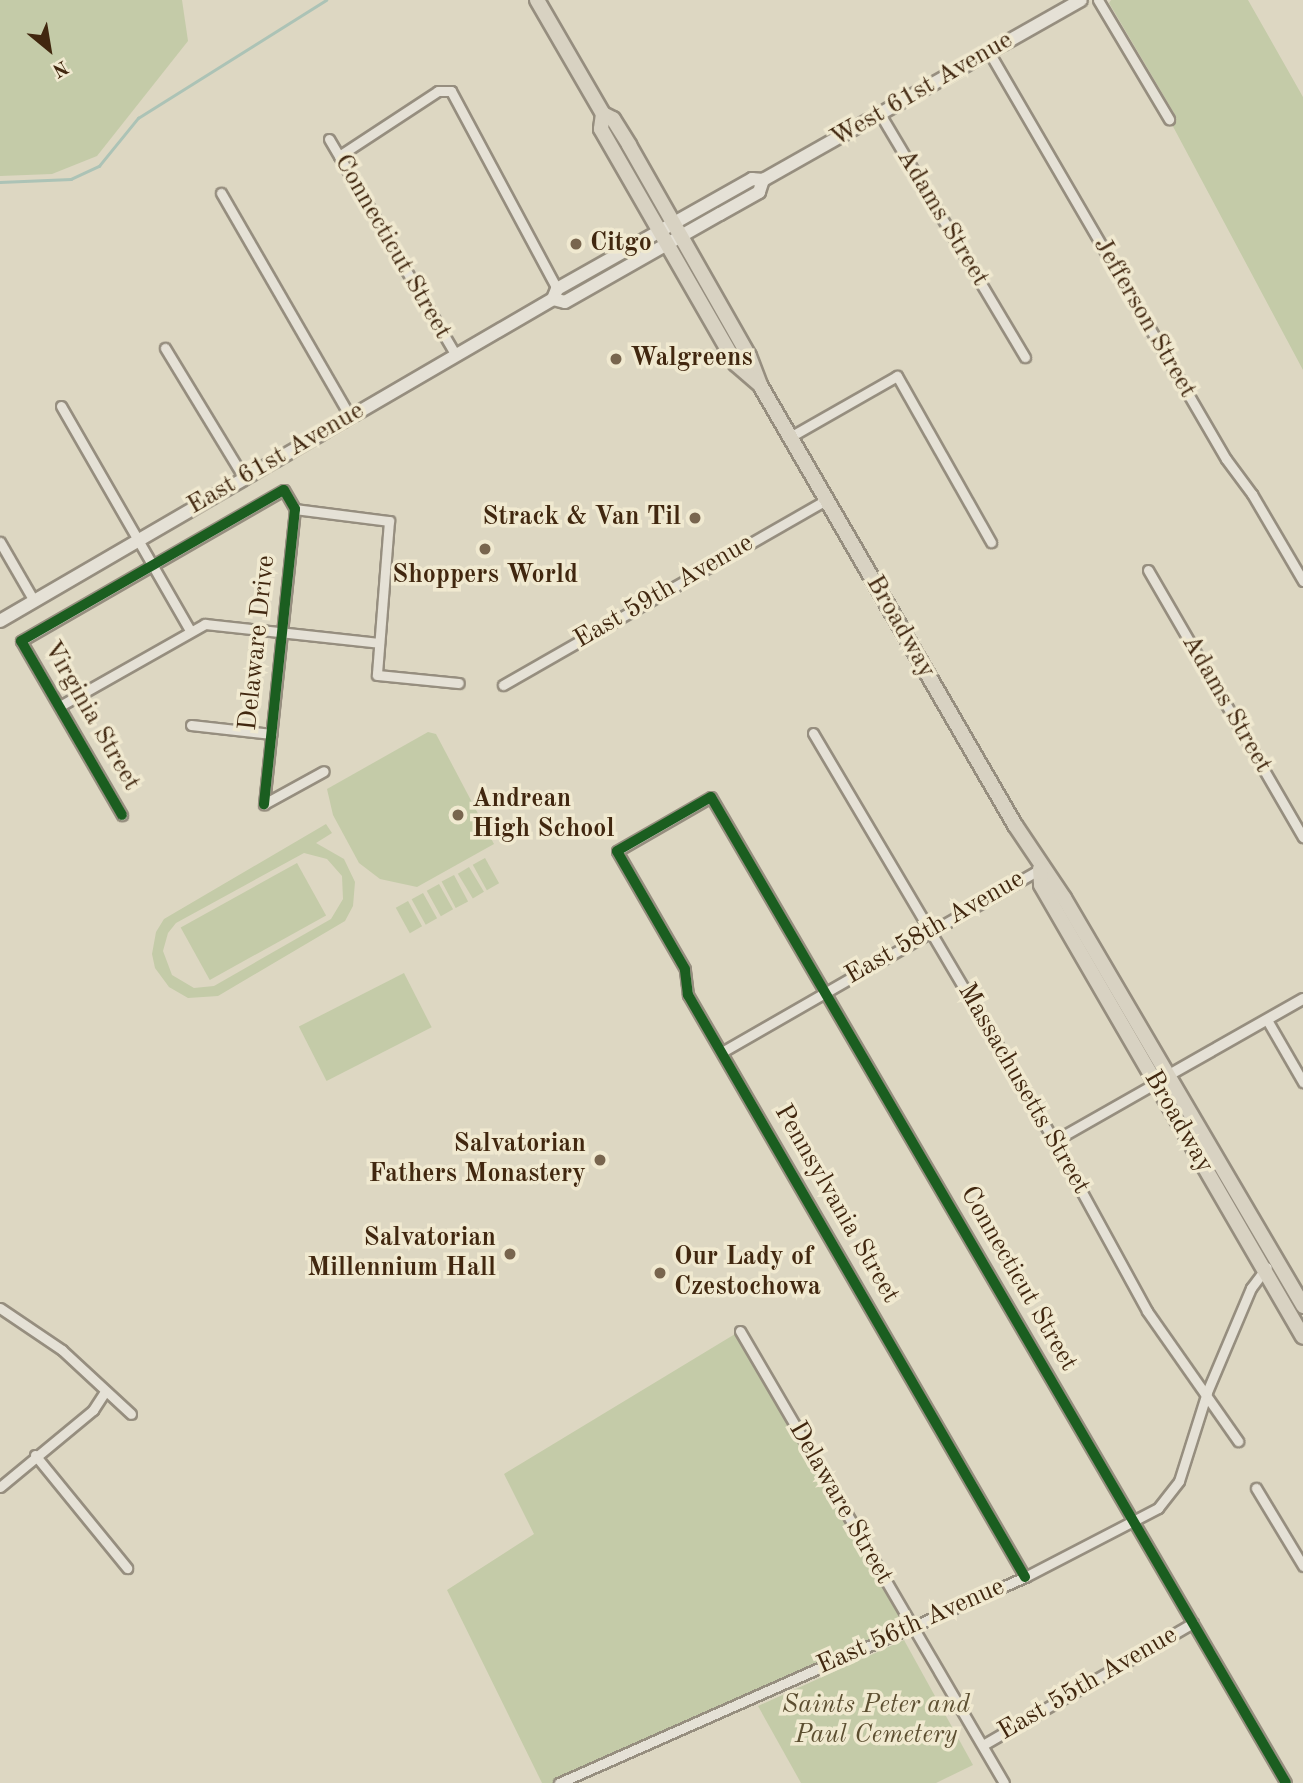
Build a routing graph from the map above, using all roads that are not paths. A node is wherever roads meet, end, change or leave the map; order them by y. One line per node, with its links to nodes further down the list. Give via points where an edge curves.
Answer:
1 (537, 0): 10 (main road, Broadway, via 603,114 601,128)
2 (1081, 0): 4 (main road, West 61st Avenue)
3 (1098, 0): 6 (street)
4 (989, 52): 5 (main road, West 61st Avenue); 26 (street, Jefferson Street, via 1226,459)
5 (880, 114): 10 (main road, West 61st Avenue, via 763,180 752,179); 14 (street, Adams Street)
6 (1169, 119)
7 (329, 139): 8 (street, Connecticut Street)
8 (339, 156): 11 (street, via 438,91 451,91); 13 (street, Connecticut Street)
9 (221, 193): 16 (street)
10 (671, 233): 11 (main road, East 61st Avenue); 17 (main road, Broadway, via 749,356 760,386)
11 (555, 294): 13 (main road, East 61st Avenue)
12 (164, 348): 18 (street)
13 (456, 354): 16 (main road, East 61st Avenue)
14 (1025, 357)
15 (61, 406): 21 (street)
16 (350, 416): 18 (main road, East 61st Avenue)
17 (790, 437): 19 (main road, Broadway); 23 (street, via 897,376)
18 (244, 478): 21 (main road, East 61st Avenue)
19 (826, 500): 33 (street, East 59th Avenue); 42 (main road, Broadway)
20 (295, 509): 24 (street, via 284,490); 30 (street, Delaware Drive); 31 (street, via 389,521)
21 (137, 541): 24 (street); 27 (main road, East 61st Avenue)
22 (0, 542): 27 (street)
23 (991, 542)
24 (151, 566): 29 (street); 34 (street, Virginia Street, via 22,640)
25 (1148, 570): 41 (street, Adams Street)
26 (1303, 581)
27 (34, 601): 28 (main road, East 61st Avenue)
28 (0, 621)
29 (190, 630): 30 (street, via 205,624); 34 (street)
30 (283, 635): 31 (street); 37 (street, Delaware Drive)
31 (379, 643): 32 (street, via 377,675)
32 (458, 684)
33 (503, 685)
34 (60, 706): 40 (street, Virginia Street)
35 (191, 725): 37 (street)
36 (813, 733): 43 (street, Massachusetts Street)
37 (271, 734): 38 (street, Delaware Drive, via 264,804)
38 (324, 771)
39 (710, 797): 44 (street, Connecticut Street); 47 (street, Pennsylvania Street, via 617,851 685,969 688,995)
40 (122, 815)
41 (1303, 837)
42 (1040, 869): 43 (street, East 58th Avenue); 48 (main road, Broadway, via 1041,885)
43 (931, 931): 44 (street, East 58th Avenue); 50 (street, Massachusetts Street)
44 (824, 992): 47 (street, East 58th Avenue); 64 (street, Connecticut Street)
45 (1303, 999): 46 (street)
46 (1267, 1020): 48 (street); 49 (street)
47 (722, 1052): 67 (street, Pennsylvania Street)
48 (1163, 1079): 50 (street); 51 (main road, Broadway)
49 (1303, 1082)
50 (1054, 1141): 57 (street, Massachusetts Street, via 1147,1311)
51 (1270, 1263): 52 (main road, Broadway); 56 (main road, Broadway); 57 (street, East 56th Avenue, via 1251,1288)
52 (1297, 1282): 53 (main road, Broadway)
53 (1303, 1306)
54 (0, 1308): 58 (street, via 62,1350)
55 (740, 1331): 69 (street, Delaware Street)
56 (1303, 1337)
57 (1208, 1392): 60 (street, Massachusetts Street); 64 (street, East 56th Avenue, via 1179,1481 1158,1508)
58 (104, 1393): 59 (street); 61 (street, via 93,1410)
59 (131, 1414)
60 (1238, 1441)
61 (35, 1455): 62 (street); 66 (street)
62 (0, 1487)
63 (1256, 1488): 65 (street)
64 (1133, 1522): 67 (street, East 56th Avenue); 68 (street, Connecticut Street)
65 (1302, 1562)
66 (127, 1568)
67 (1025, 1577): 69 (street, East 56th Avenue)
68 (1193, 1623): 70 (street, East 55th Avenue); 73 (street, Connecticut Street)
69 (912, 1626): 70 (street, Delaware Street); 71 (street, East 56th Avenue)
70 (982, 1745): 72 (street, Delaware Street)
71 (559, 1783)
72 (1004, 1783)
73 (1286, 1783)

